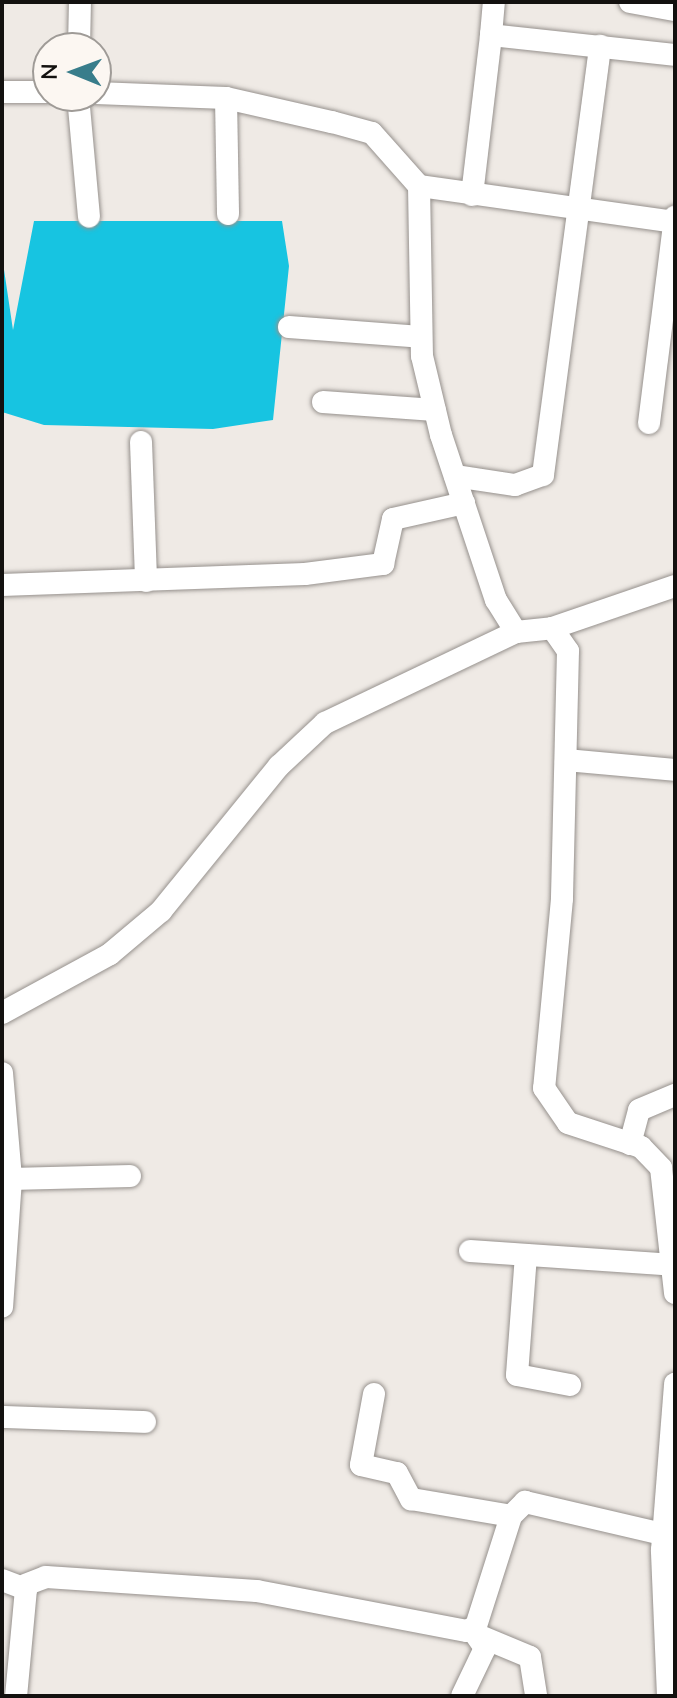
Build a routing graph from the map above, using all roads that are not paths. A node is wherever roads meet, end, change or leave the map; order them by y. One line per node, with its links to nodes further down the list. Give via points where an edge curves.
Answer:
1 (80, 2): 5 (street)
2 (494, 2): 6 (street)
3 (630, 2): 4 (street)
4 (675, 10)
5 (79, 32)
6 (491, 35): 7 (street); 15 (street)
7 (600, 46): 8 (street); 16 (street)
8 (675, 55)
9 (2, 92): 10 (street)
10 (32, 92)
11 (112, 94): 12 (street)
12 (226, 98): 14 (street, via 372,133); 17 (street)
13 (79, 112): 18 (street)
14 (419, 186): 15 (street); 21 (street)
15 (472, 195): 16 (street)
16 (577, 211): 19 (street); 26 (street, via 543,475 515,485)
17 (228, 214)
18 (89, 217)
19 (675, 220): 24 (street)
20 (289, 327): 21 (street)
21 (421, 337): 23 (street)
22 (323, 402): 23 (street)
23 (435, 410): 26 (street)
24 (649, 423)
25 (141, 442): 28 (street)
26 (455, 476): 27 (street)
27 (464, 503): 28 (street, via 393,519 383,564); 32 (street, via 496,600)
28 (146, 581): 29 (street)
29 (2, 585)
30 (675, 586): 31 (street)
31 (552, 628): 32 (street); 33 (street, via 568,651)
32 (516, 632): 35 (street, via 325,723 279,766 161,911 110,954)
33 (566, 760): 34 (street); 38 (street, via 544,1088 568,1123)
34 (675, 770)
35 (2, 1013)
36 (2, 1073): 40 (street)
37 (675, 1095): 38 (street, via 639,1110)
38 (630, 1144): 41 (street, via 661,1168)
39 (130, 1176): 40 (street)
40 (11, 1179): 46 (street)
41 (672, 1221): 44 (street)
42 (470, 1251): 43 (street)
43 (526, 1255): 44 (street); 48 (street, via 517,1375)
44 (674, 1265): 45 (street)
45 (675, 1293)
46 (2, 1307)
47 (675, 1384): 52 (street)
48 (570, 1385)
49 (374, 1394): 53 (street, via 361,1465 397,1473 411,1499)
50 (2, 1417): 51 (street)
51 (145, 1422)
52 (674, 1437): 54 (street)
53 (511, 1516): 54 (street, via 517,1506 535,1503); 58 (street)
54 (663, 1534): 57 (street)
55 (2, 1580): 56 (street)
56 (25, 1585): 58 (street, via 46,1577 257,1591); 59 (street)
57 (669, 1609): 62 (street)
58 (477, 1634): 60 (street, via 485,1648); 61 (street, via 530,1657)
59 (16, 1696)
60 (462, 1696)
61 (536, 1696)
62 (668, 1696)

